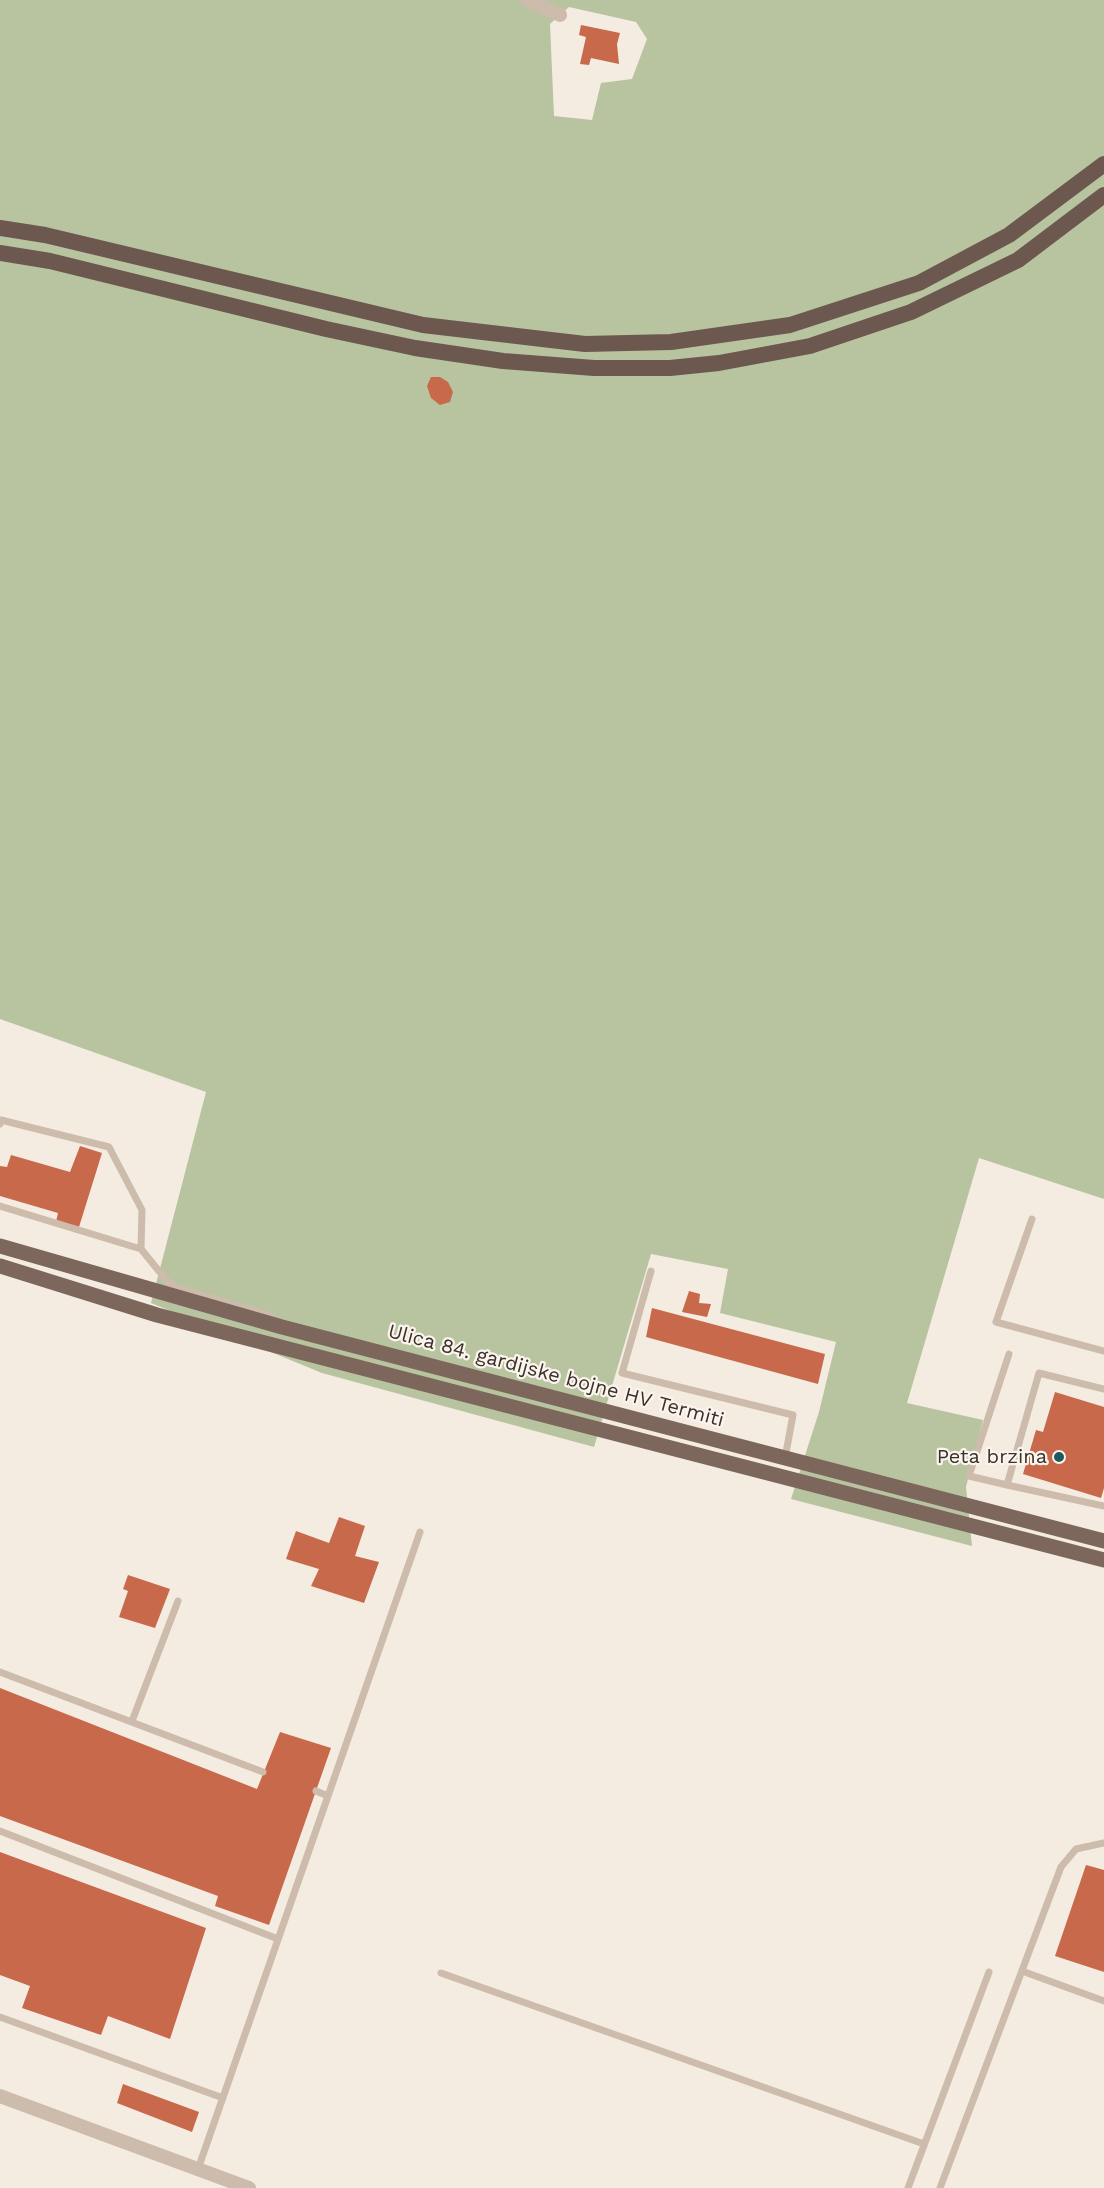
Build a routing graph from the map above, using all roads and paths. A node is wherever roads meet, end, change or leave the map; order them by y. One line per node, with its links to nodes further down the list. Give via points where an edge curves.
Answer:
1 (527, 0): 2 (street)
2 (560, 15)
3 (1104, 164): 5 (highway, via 1009,235 919,283 790,325 671,342 585,344 423,325 45,235)
4 (1104, 195): 6 (highway, via 1018,260 911,312 810,346 670,368 594,368 503,361 415,348 50,261)
5 (0, 228)
6 (0, 253)
7 (0, 1124): 11 (lane, via 1,1120 109,1147 142,1210)
8 (0, 1206): 11 (lane)
9 (1032, 1218): 15 (lane, via 996,1322)
10 (0, 1246): 14 (main road, Ulica 84. gardijske bojne HV Termiti)
11 (141, 1249): 14 (lane, via 176,1287 282,1320)
12 (0, 1266): 23 (main road, Ulica 84. gardijske bojne HV Termiti, via 157,1315)
13 (651, 1271): 18 (lane, via 622,1373 793,1415)
14 (317, 1336): 18 (main road, Ulica 84. gardijske bojne HV Termiti)
15 (1104, 1351)
16 (1009, 1354): 19 (lane, via 969,1476)
17 (1104, 1389): 19 (lane, via 1039,1373)
18 (785, 1458): 22 (main road, Ulica 84. gardijske bojne HV Termiti)
19 (1007, 1485): 20 (lane)
20 (1104, 1506)
21 (420, 1532): 29 (lane)
22 (1104, 1541)
23 (1104, 1560)
24 (178, 1601): 26 (lane)
25 (0, 1672): 26 (lane)
26 (132, 1721): 27 (lane)
27 (263, 1772)
28 (316, 1791): 29 (lane)
29 (328, 1796): 32 (lane)
30 (0, 1831): 32 (lane)
31 (1104, 1843): 33 (lane, via 1076,1849 1061,1867)
32 (278, 1939): 39 (lane)
33 (1022, 1971): 36 (lane); 44 (lane)
34 (988, 1972): 40 (lane)
35 (441, 1973): 40 (lane)
36 (1104, 2001)
37 (0, 2017): 39 (lane)
38 (0, 2096): 41 (street)
39 (223, 2098): 41 (lane)
40 (924, 2144): 43 (lane)
41 (198, 2169): 42 (street)
42 (249, 2188)
43 (908, 2188)
44 (940, 2188)

